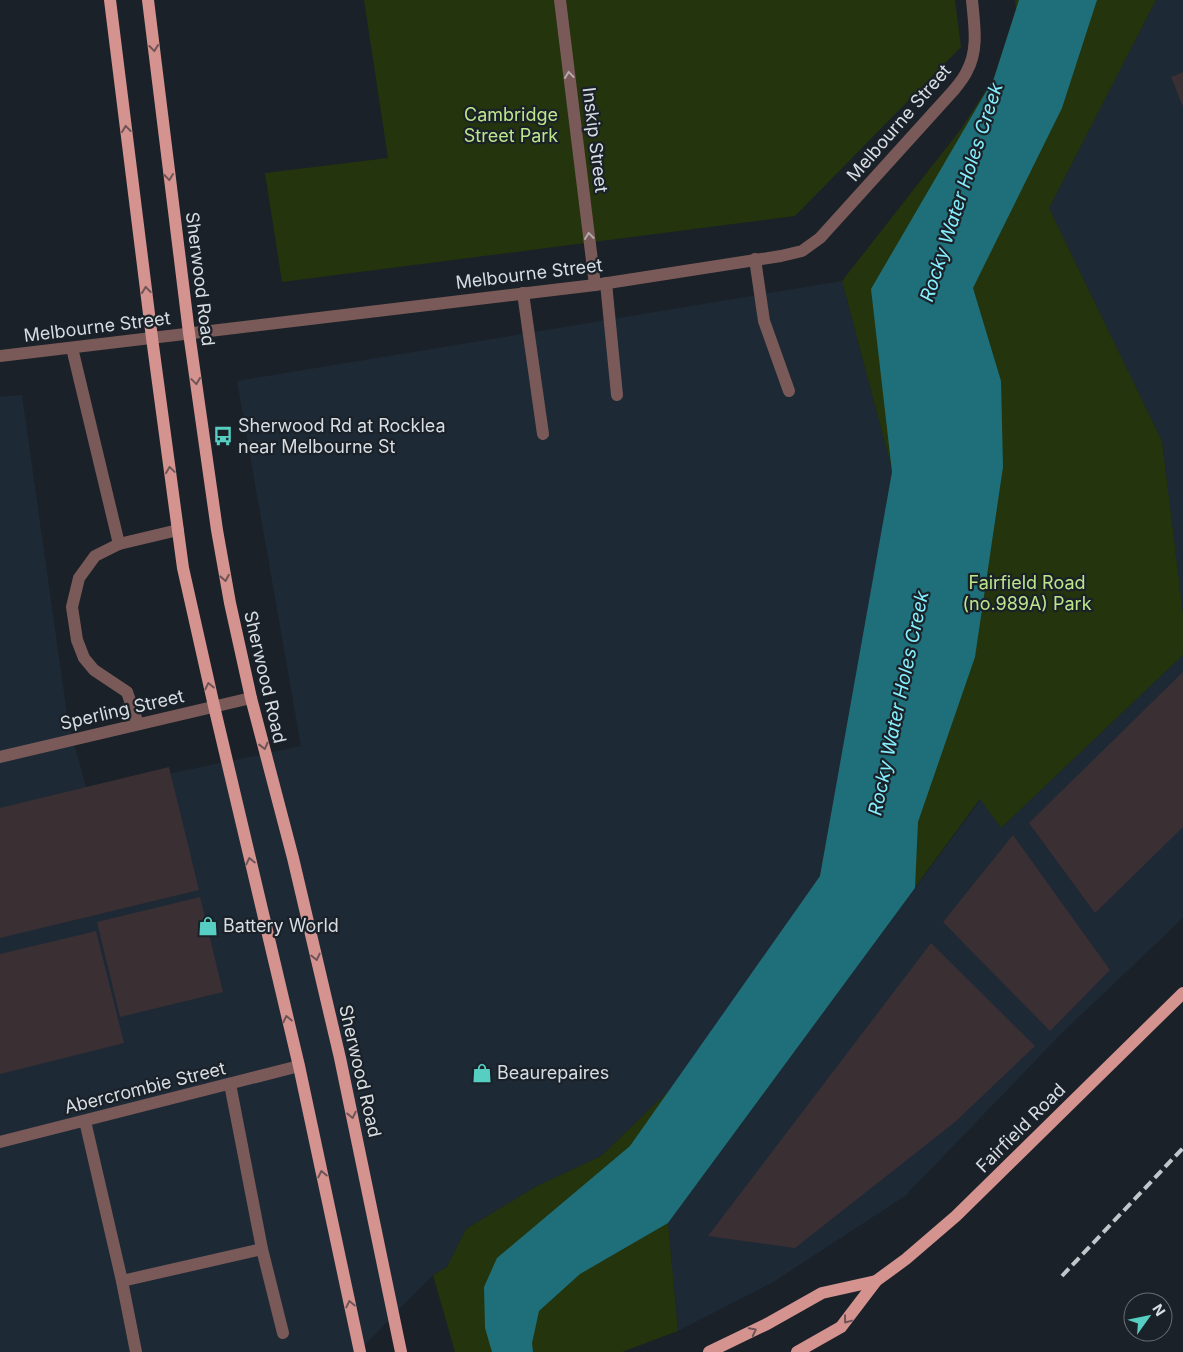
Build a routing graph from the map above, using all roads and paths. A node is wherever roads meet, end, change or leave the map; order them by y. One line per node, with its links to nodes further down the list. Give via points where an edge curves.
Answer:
1 (110, 0): 9 (main road, one-way to 1)
2 (148, 0): 8 (main road, Sherwood Road, one-way to 8)
3 (560, 0): 6 (street, Inskip Street, one-way to 3)
4 (972, 0): 5 (street, Melbourne Street, via 976,43 967,72 953,91 820,238 802,251)
5 (755, 259): 6 (street, Melbourne Street); 12 (street, via 764,321)
6 (600, 284): 7 (street, Melbourne Street); 13 (street, Inskip Street)
7 (523, 293): 8 (street, Melbourne Street); 14 (street)
8 (189, 333): 9 (street, Melbourne Street); 17 (main road, Sherwood Road, one-way to 17, via 217,530)
9 (152, 338): 10 (street, Melbourne Street); 15 (main road, one-way to 9)
10 (72, 348): 11 (street, Melbourne Street); 16 (street)
11 (0, 356)
12 (789, 391)
13 (617, 395)
14 (543, 434)
15 (178, 530): 16 (street); 18 (main road, one-way to 15, via 183,568)
16 (119, 544): 19 (street, via 95,556 79,578 72,607 77,640 84,658 94,670 127,692)
17 (251, 698): 18 (street, Sperling Street); 32 (main road, Sherwood Road, one-way to 32, via 340,1058)
18 (214, 706): 19 (street, Sperling Street); 22 (main road, one-way to 18)
19 (138, 724): 20 (street, Sperling Street)
20 (0, 757)
21 (1183, 993): 27 (main road, Fairfield Road, via 956,1216)
22 (298, 1066): 23 (street, Abercrombie Street); 31 (main road, one-way to 22)
23 (230, 1084): 24 (street, Abercrombie Street); 26 (street)
24 (85, 1122): 25 (street, Abercrombie Street); 28 (street)
25 (0, 1142)
26 (262, 1249): 28 (street); 29 (street)
27 (876, 1281): 33 (main road, Fairfield Road, one-way to 27, via 822,1293); 34 (main road, Fairfield Road, one-way to 34, via 841,1327)
28 (122, 1282): 30 (street)
29 (283, 1333)
30 (136, 1352)
31 (360, 1352)
32 (401, 1352)
33 (709, 1352)
34 (797, 1352)

